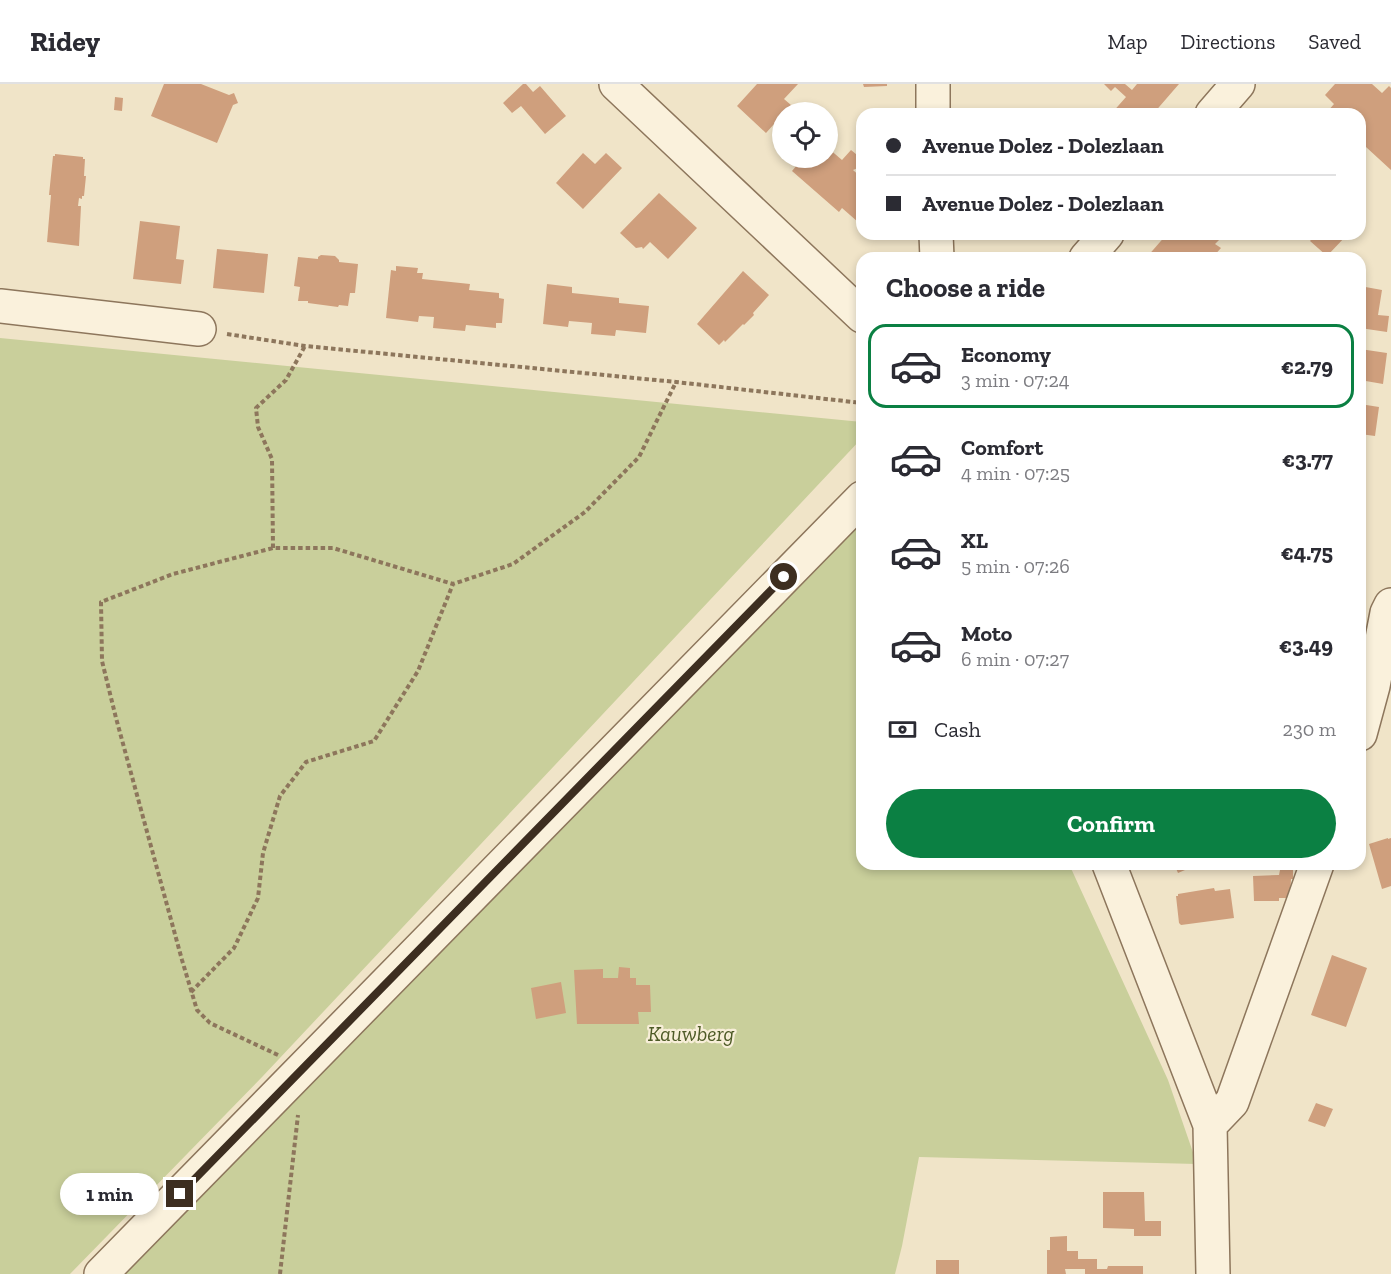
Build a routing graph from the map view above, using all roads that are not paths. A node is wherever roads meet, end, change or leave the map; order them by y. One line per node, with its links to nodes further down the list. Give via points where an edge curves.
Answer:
1 (616, 84): 9 (street)
2 (933, 84): 4 (street)
3 (1238, 84): 5 (street)
4 (933, 108)
5 (1217, 108)
6 (1102, 240): 7 (street)
7 (1091, 252)
8 (0, 306): 10 (street)
9 (856, 310)
10 (199, 330)
11 (856, 504): 17 (street)
12 (1391, 605): 13 (street)
13 (1366, 712)
14 (1111, 870): 16 (street)
15 (1315, 870): 16 (street, via 1232,1102)
16 (1210, 1125): 18 (street)
17 (101, 1274)
18 (1213, 1274)

